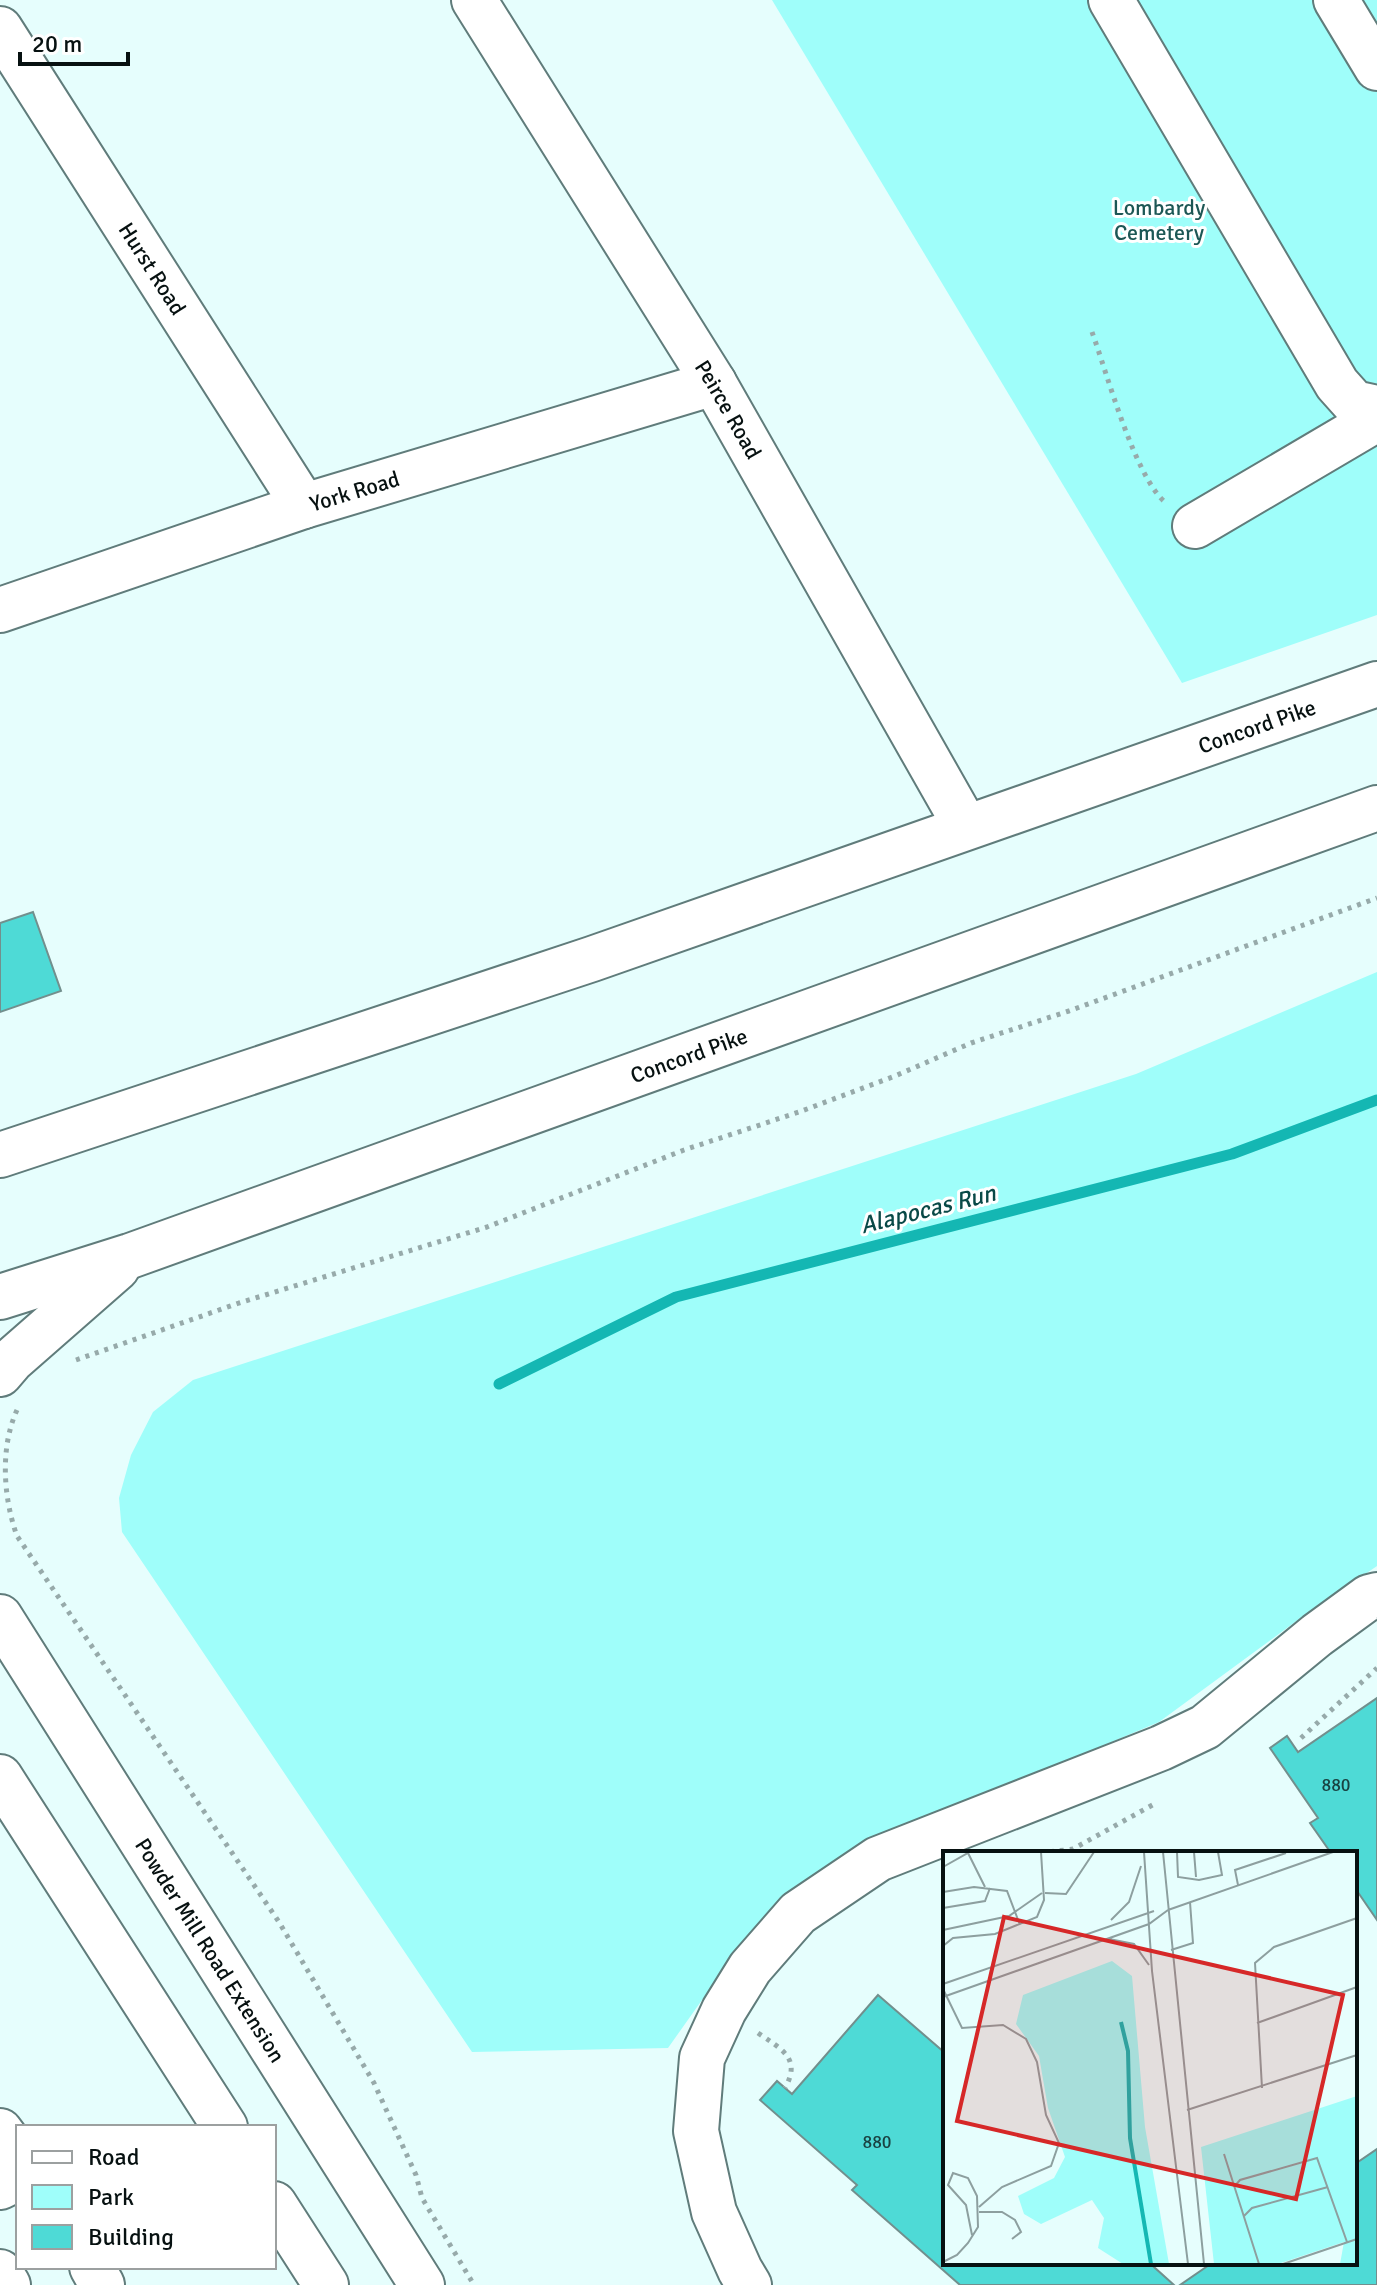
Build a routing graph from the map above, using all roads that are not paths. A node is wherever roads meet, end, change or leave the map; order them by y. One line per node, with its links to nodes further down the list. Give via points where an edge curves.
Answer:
1 (474, 0): 6 (main road, Peirce Road)
2 (1111, 0): 7 (main road, via 1337,384 1354,403)
3 (1336, 0): 5 (main road)
4 (0, 29): 9 (main road, Hurst Road)
5 (1377, 68)
6 (714, 383): 9 (main road, York Road); 14 (main road, Peirce Road)
7 (1377, 408)
8 (1377, 419): 10 (main road)
9 (304, 506): 11 (main road, York Road)
10 (1195, 526)
11 (0, 610)
12 (1377, 684): 14 (main road, Concord Pike)
13 (1377, 808): 16 (main road, Concord Pike)
14 (966, 827): 15 (main road, Concord Pike, via 592,959)
15 (0, 1155)
16 (130, 1256): 17 (main road, Concord Pike); 18 (main road, via 12,1360)
17 (0, 1297)
18 (11, 1389)
19 (1377, 1595): 30 (main road, via 1317,1635 1205,1727 878,1859 798,1913 750,1968 702,2058 696,2131 714,2212)
20 (0, 1617): 29 (main road, Powder Mill Road Extension)
21 (0, 1777): 22 (main road)
22 (224, 2125)
23 (0, 2131): 24 (main road)
24 (16, 2152)
25 (276, 2207): 28 (main road)
26 (0, 2272): 27 (main road)
27 (8, 2285)
28 (326, 2285)
29 (422, 2285)
30 (749, 2285)

